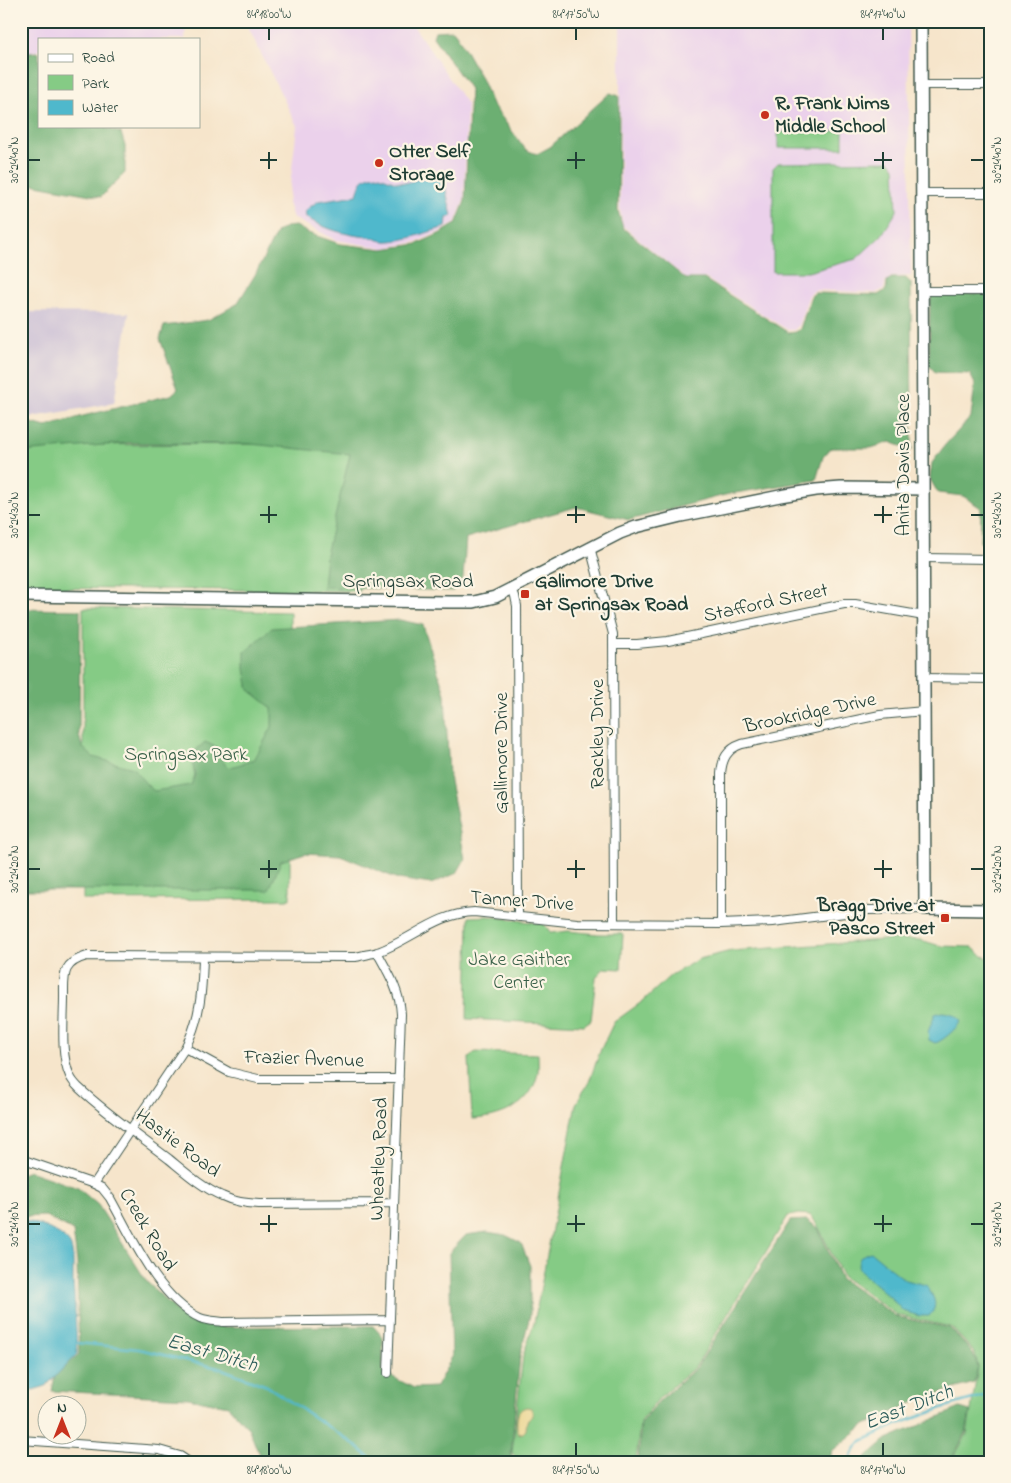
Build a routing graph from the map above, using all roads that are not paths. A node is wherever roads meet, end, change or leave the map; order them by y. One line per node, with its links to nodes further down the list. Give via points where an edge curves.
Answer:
1 (921, 21): 2 (street, Anita Davis Place)
2 (921, 85): 3 (street); 4 (street, Anita Davis Place)
3 (990, 85)
4 (922, 193): 5 (street); 6 (street, Anita Davis Place)
5 (990, 193)
6 (922, 291): 7 (street); 8 (street, Anita Davis Place)
7 (990, 291)
8 (923, 489): 9 (street, Springsax Road, via 841,488 780,496 636,527); 10 (street, Anita Davis Place)
9 (590, 547): 12 (street, Springsax Road); 15 (street, Rackley Drive)
10 (924, 558): 11 (street); 14 (street, Anita Davis Place)
11 (990, 559)
12 (512, 589): 13 (street, Springsax Road, via 474,602); 21 (street, Gallimore Drive, via 517,606)
13 (21, 596)
14 (924, 616): 15 (street, Stafford Street, via 844,604 668,641); 16 (street, Anita Davis Place)
15 (614, 644): 22 (street, Rackley Drive)
16 (924, 678): 17 (street); 18 (street, Anita Davis Place)
17 (990, 679)
18 (924, 711): 19 (street, Anita Davis Place); 23 (street, Brookridge Drive, via 880,715 742,744 730,750 723,760 721,774)
19 (925, 909): 20 (street); 23 (street, Tanner Drive, via 869,910 773,922)
20 (990, 910)
21 (518, 917): 22 (street, Tanner Drive); 24 (street, Tanner Drive, via 461,913)
22 (614, 923): 23 (street, Tanner Drive)
23 (721, 924)
24 (377, 952): 25 (street, Tanner Drive, via 348,958); 28 (street, Wheatley Road, via 401,1002)
25 (203, 957): 26 (street, Tanner Drive, via 87,956); 27 (street, via 200,1009)
26 (70, 965): 29 (street, Hastie Road, via 64,979 65,1061 70,1077 77,1087)
27 (185, 1048): 28 (street, Frazier Avenue, via 229,1072 258,1079); 29 (street)
28 (399, 1079): 32 (street, Wheatley Road)
29 (130, 1130): 31 (street); 32 (street, Hastie Road, via 215,1193 236,1201 259,1204)
30 (21, 1159): 31 (street, Creek Road)
31 (94, 1184): 33 (street, Creek Road, via 110,1198 156,1278 178,1301 201,1318 223,1322)
32 (394, 1203): 33 (street, Wheatley Road)
33 (390, 1320): 34 (street, Wheatley Road)
34 (388, 1373)
35 (21, 1440): 36 (street, via 159,1450)
36 (189, 1462)

